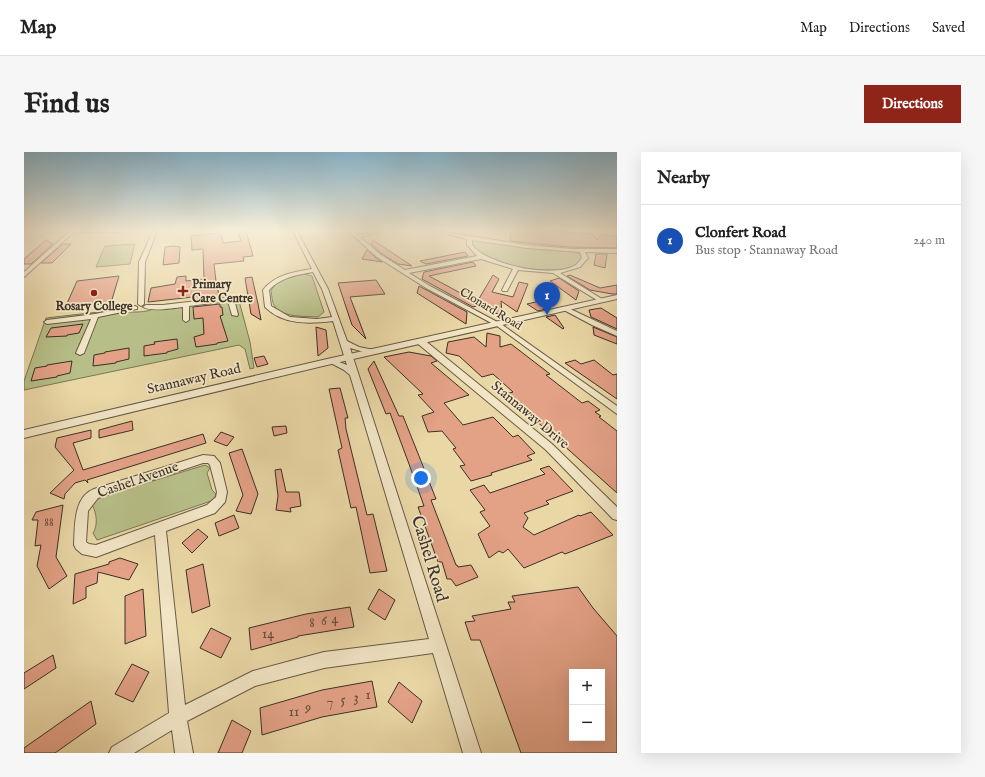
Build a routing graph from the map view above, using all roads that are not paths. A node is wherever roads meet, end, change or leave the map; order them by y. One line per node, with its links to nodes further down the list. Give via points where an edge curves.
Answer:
1 (40, 259): 12 (street)
2 (143, 259): 17 (street)
3 (310, 259): 9 (street, Cashel Road)
4 (384, 259): 10 (street, Clonard Road)
5 (471, 259): 10 (street)
6 (488, 259): 8 (street)
7 (585, 259): 11 (street, via 579,266)
8 (516, 268): 11 (street); 13 (street)
9 (316, 270): 22 (street, Cashel Road, via 325,288); 22 (street, via 279,278 271,284 266,290 268,307 288,319)
10 (405, 272): 24 (street, Clonard Road)
11 (555, 272): 15 (street)
12 (24, 275)
13 (505, 290)
14 (617, 297): 15 (street, Stannaway Road)
15 (600, 300): 18 (street, Stannaway Road)
16 (186, 304): 17 (street); 19 (street, via 231,299); 21 (street)
17 (141, 306): 20 (street)
18 (564, 308): 24 (street, Stannaway Road); 25 (street)
19 (235, 315)
20 (95, 316): 23 (street); 29 (street)
21 (186, 320)
22 (335, 320): 27 (street, Cashel Road)
23 (47, 322)
24 (496, 323): 26 (street, Stannaway Road); 33 (street, Clonard Road)
25 (617, 334)
26 (420, 341): 28 (street, Stannaway Road); 35 (street, Stannaway Drive, via 549,447)
27 (344, 342): 28 (street, Stannaway Road, via 357,349); 30 (street, Cashel Road)
28 (371, 352): 30 (street, Stannaway Road)
29 (80, 353)
30 (349, 358): 31 (street, Stannaway Road); 32 (street, Cashel Road)
31 (331, 361): 32 (street, via 348,368); 34 (street, Stannaway Road)
32 (355, 375): 37 (street, Cashel Road)
33 (617, 412)
34 (24, 434)
35 (617, 515)
36 (160, 527): 36 (street, Cashel Avenue, via 96,551 86,550 80,545 82,508 94,494 203,459 210,459 215,463 222,492 221,499 211,508); 38 (street)
37 (438, 645): 38 (street, via 324,660 253,679); 41 (street, Cashel Road)
38 (178, 717): 39 (street); 40 (street)
39 (118, 753)
40 (184, 753)
41 (472, 753)

